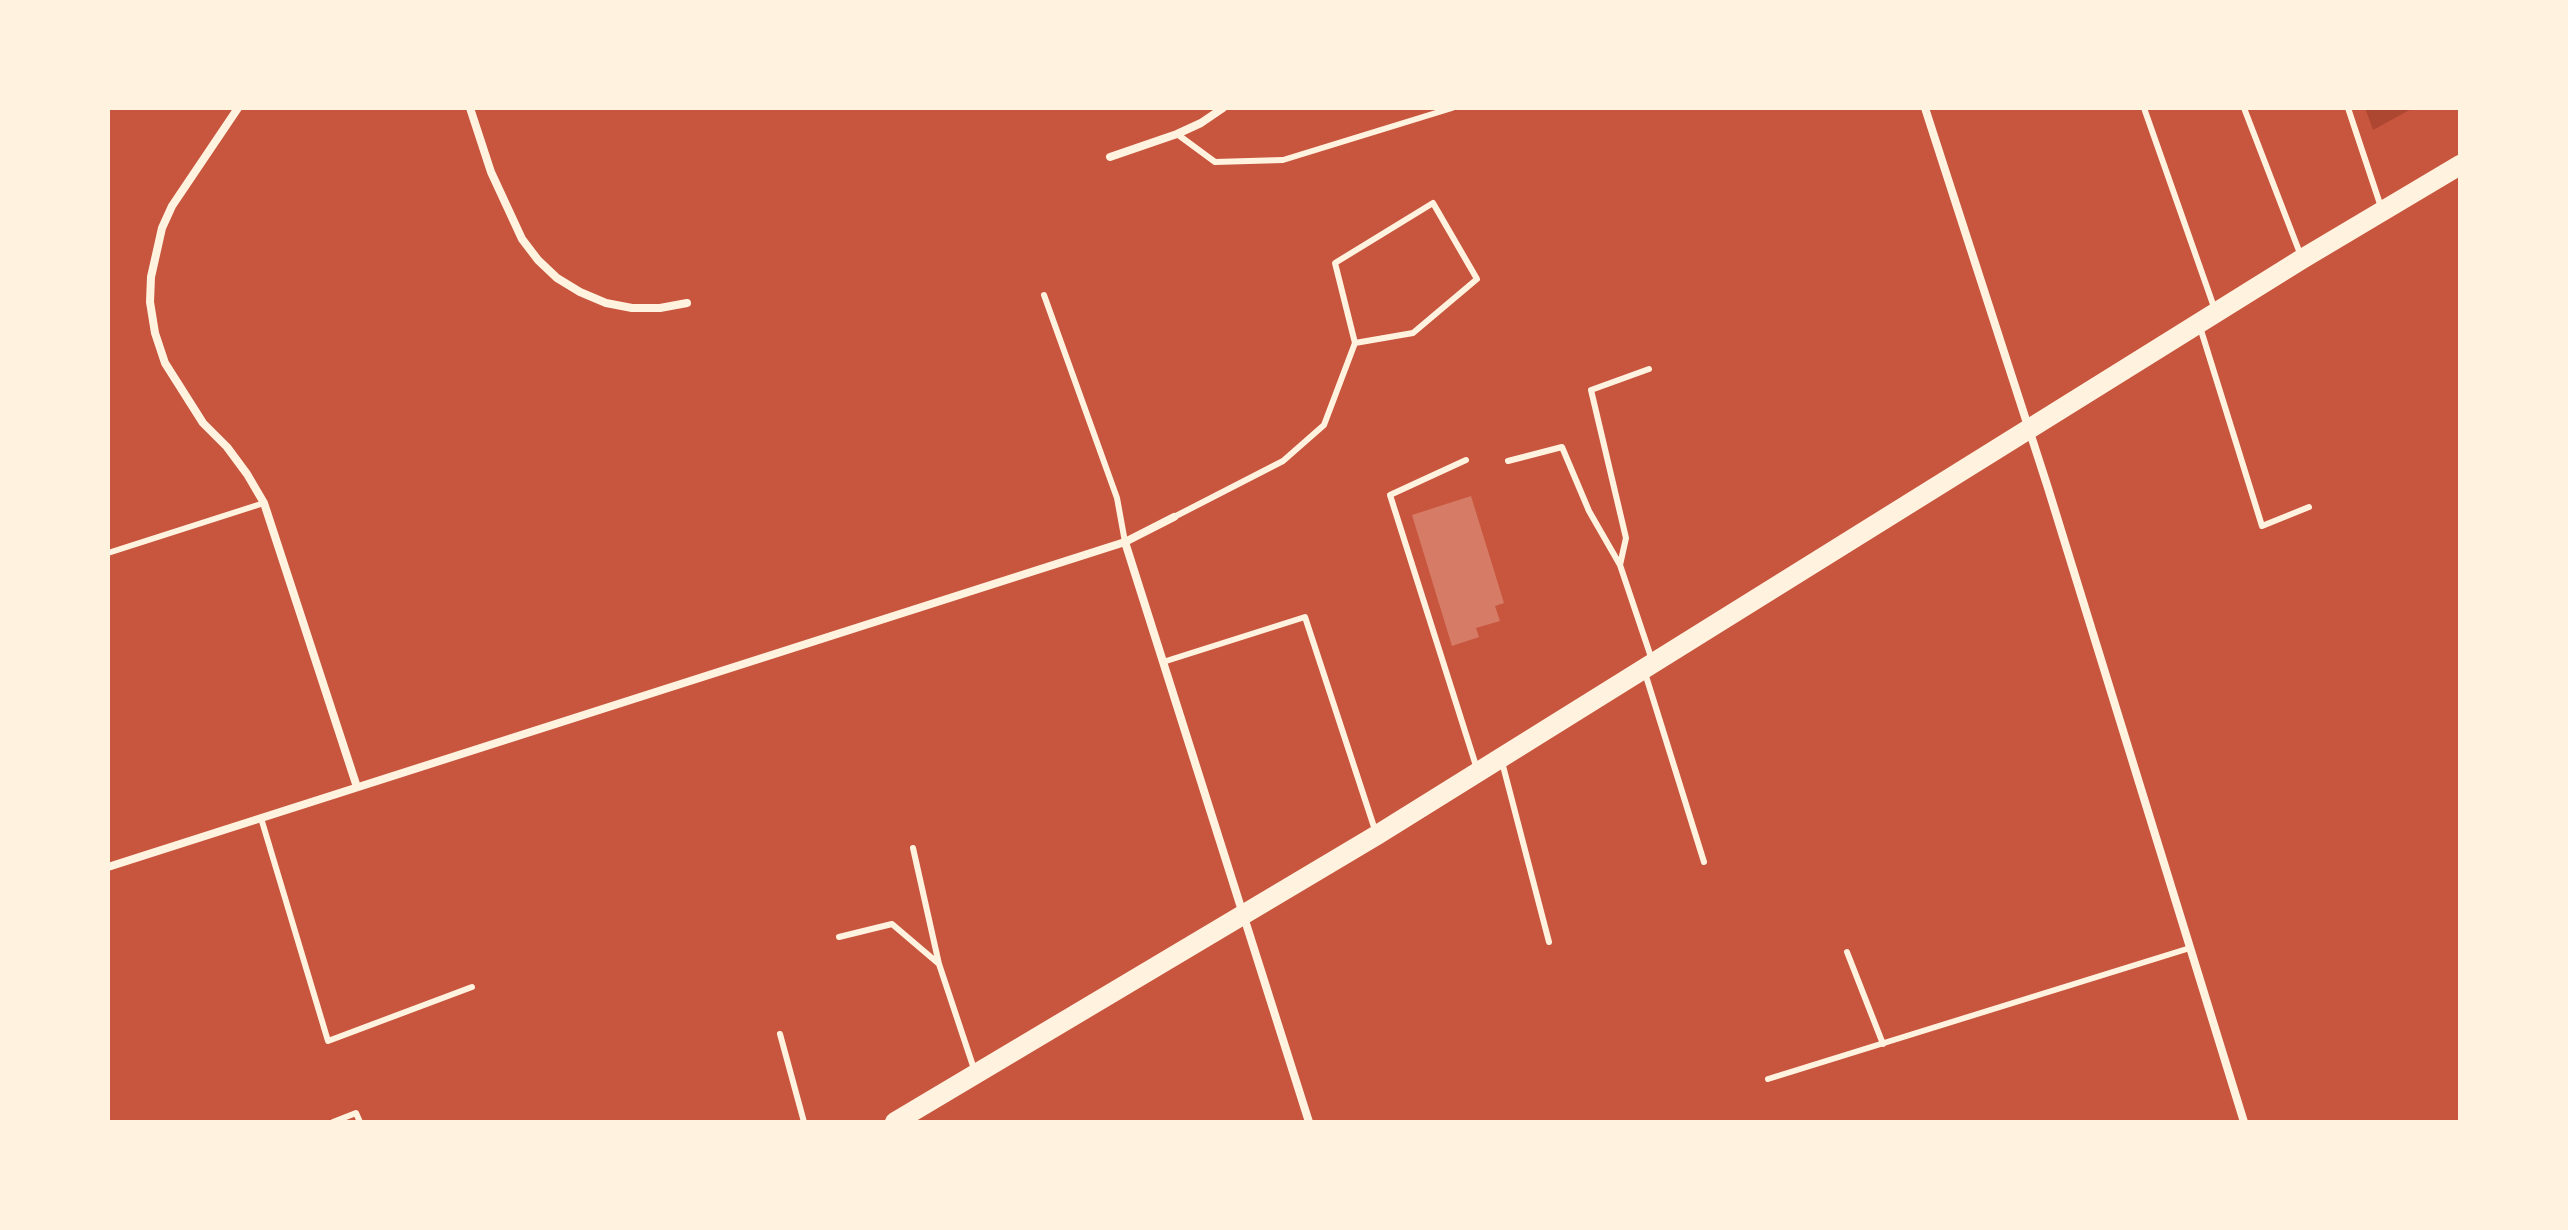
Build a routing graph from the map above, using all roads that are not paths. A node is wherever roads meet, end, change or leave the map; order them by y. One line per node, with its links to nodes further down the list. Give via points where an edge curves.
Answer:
1 (238, 108): 22 (street, via 162,228 150,302 165,363)
2 (470, 108): 15 (street, via 491,172 522,239 557,278 606,303 632,308)
3 (1223, 108): 9 (street)
4 (1452, 108): 9 (lane, via 1283,160 1215,162)
5 (1925, 108): 19 (street)
6 (2144, 108): 16 (lane)
7 (2244, 108): 13 (lane)
8 (2348, 108): 12 (lane)
9 (1177, 134): 10 (street)
10 (1110, 157)
11 (2460, 165): 12 (main road)
12 (2383, 211): 13 (main road)
13 (2302, 259): 16 (main road)
14 (1044, 295): 25 (lane, via 1117,498)
15 (687, 303)
16 (2208, 318): 19 (main road); 23 (lane, via 2262,526)
17 (1355, 343): 17 (lane, via 1413,333 1477,279 1433,203 1335,263); 24 (lane, via 1324,425 1283,461)
18 (1649, 369): 27 (lane, via 1591,390 1626,538)
19 (2029, 430): 29 (main road); 41 (street)
20 (1466, 460): 31 (lane, via 1390,495)
21 (1508, 461): 27 (lane, via 1562,447 1589,511)
22 (264, 503): 26 (lane); 32 (street)
23 (2309, 507)
24 (1174, 517): 25 (street)
25 (1125, 542): 28 (street); 32 (street)
26 (108, 553)
27 (1620, 565): 29 (lane)
28 (1163, 662): 34 (lane, via 1305,617); 38 (street)
29 (1648, 667): 30 (main road); 36 (lane)
30 (1501, 758): 31 (main road); 40 (lane)
31 (1478, 773): 34 (main road)
32 (357, 787): 33 (street)
33 (261, 818): 37 (street); 44 (lane, via 328,1041)
34 (1377, 835): 38 (main road)
35 (913, 848): 43 (lane)
36 (1704, 862)
37 (108, 867)
38 (1243, 916): 47 (main road); 53 (street)
39 (839, 937): 43 (lane, via 892,924)
40 (1549, 942)
41 (2190, 948): 46 (lane); 54 (street)
42 (1847, 952): 46 (lane)
43 (939, 964): 47 (lane)
44 (472, 987)
45 (780, 1034): 51 (lane)
46 (1883, 1044): 48 (lane)
47 (976, 1075): 52 (main road)
48 (1768, 1079)
49 (333, 1122): 50 (lane, via 356,1113)
50 (360, 1122)
51 (804, 1122)
52 (895, 1122)
53 (1309, 1122)
54 (2244, 1122)

